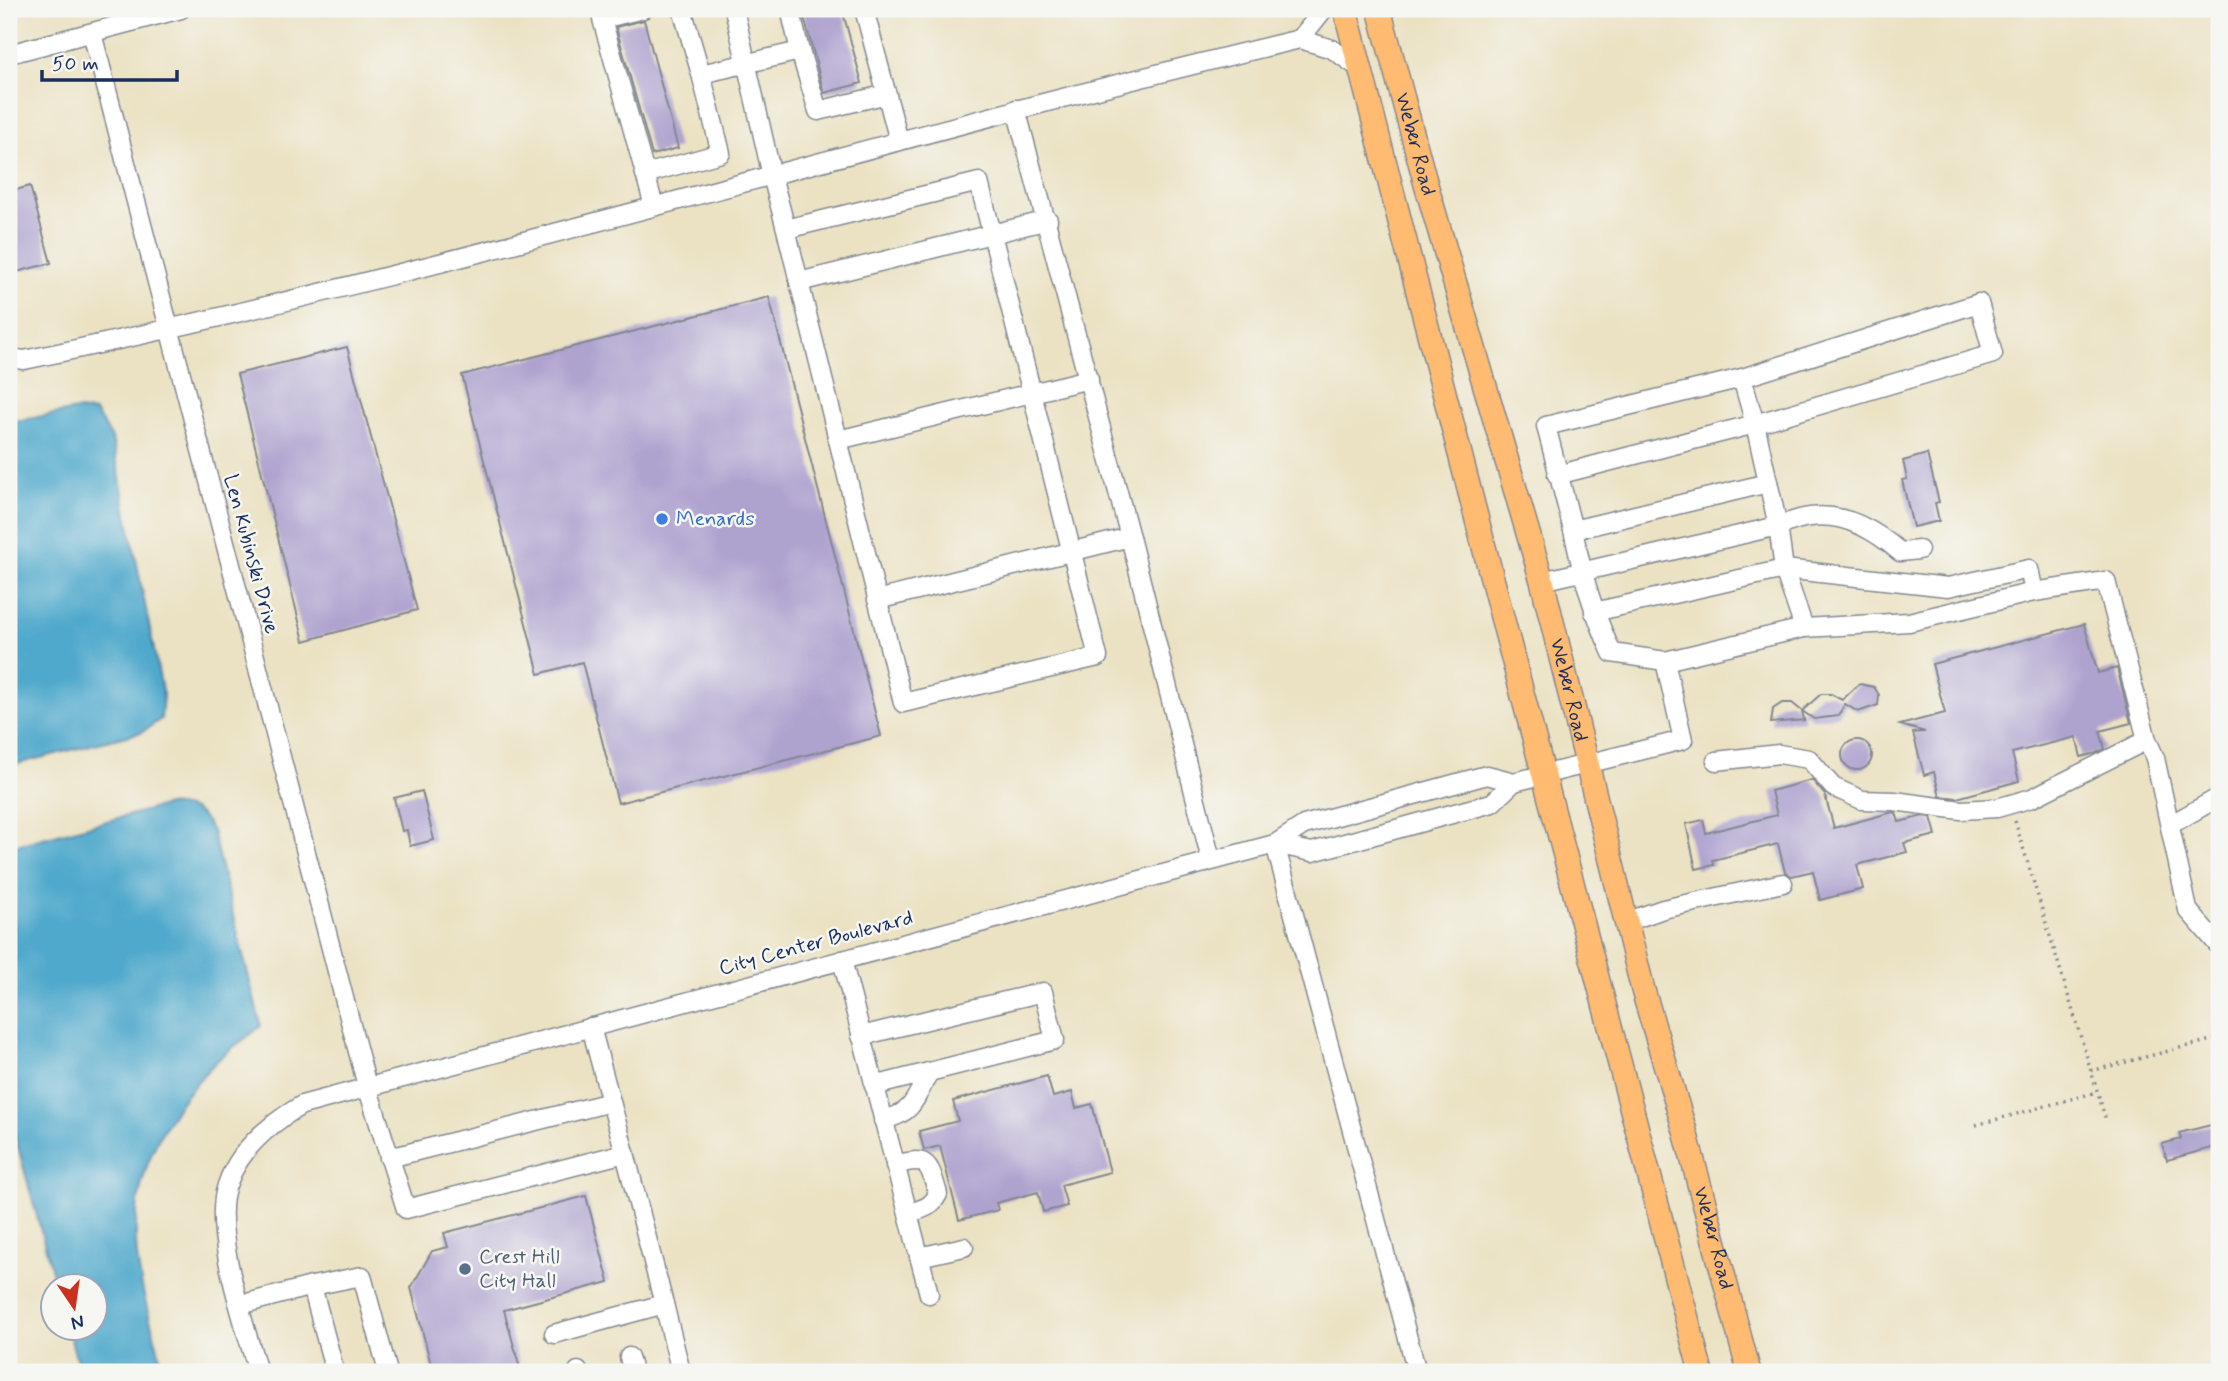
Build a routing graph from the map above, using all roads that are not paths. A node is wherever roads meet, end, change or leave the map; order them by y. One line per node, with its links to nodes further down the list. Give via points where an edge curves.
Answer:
1 (181, 9): 10 (street)
2 (643, 9): 21 (street, via 602,19)
3 (682, 9): 17 (street)
4 (734, 9): 15 (street)
5 (790, 9): 13 (street)
6 (864, 9): 18 (street)
7 (1324, 9): 12 (street)
8 (1345, 9): 16 (main road, Weber Road)
9 (1379, 9): 44 (main road, Weber Road)
10 (134, 14): 11 (street)
11 (92, 33): 14 (street); 28 (street, Len Kubinski Drive)
12 (1300, 39): 16 (street, via 1332,49); 19 (street)
13 (800, 51): 15 (street); 18 (street, via 818,111)
14 (9, 54)
15 (746, 63): 17 (street); 22 (street)
16 (1362, 70): 53 (main road, Weber Road)
17 (701, 75): 21 (street, via 721,153)
18 (887, 94): 20 (street)
19 (1016, 109): 20 (street); 24 (street)
20 (899, 141): 22 (street)
21 (645, 174): 23 (street)
22 (772, 176): 23 (street); 25 (street)
23 (654, 206): 28 (street)
24 (1048, 220): 26 (street); 31 (street)
25 (786, 229): 26 (street, via 979,182); 27 (street)
26 (992, 233): 27 (street); 32 (street)
27 (799, 282): 34 (street)
28 (168, 330): 29 (street, via 24,360); 66 (street, Len Kubinski Drive)
29 (9, 358)
30 (1742, 378): 33 (street); 33 (street, via 1979,303 1993,354); 35 (street, via 1546,426)
31 (1089, 379): 32 (street); 39 (street)
32 (1032, 393): 34 (street); 41 (street)
33 (1755, 424): 35 (street); 36 (street)
34 (838, 440): 46 (street)
35 (1557, 475): 38 (street)
36 (1768, 483): 37 (street); 38 (street)
37 (1778, 526): 40 (street, via 1810,516 1857,522 1900,552); 42 (street); 43 (street)
38 (1573, 530): 43 (street)
39 (1130, 537): 41 (street); 58 (street)
40 (1919, 550)
41 (1071, 551): 46 (street); 46 (street, via 1098,657 903,703)
42 (1784, 569): 45 (street, via 1948,587 2029,569); 47 (street); 48 (street)
43 (1582, 573): 44 (street); 47 (street)
44 (1542, 581): 52 (main road, Weber Road)
45 (2034, 592): 48 (street, via 1909,622); 50 (street, via 2106,581)
46 (877, 600)
47 (1594, 612): 49 (street, via 1612,653)
48 (1804, 628): 49 (street)
49 (1665, 661): 52 (street, via 1683,740)
50 (2147, 740): 51 (street, via 2045,792 1997,808 1961,810 1862,800 1833,787 1809,759 1779,754); 56 (street)
51 (1716, 761)
52 (1587, 762): 53 (street); 60 (main road, Weber Road)
53 (1544, 775): 54 (street); 86 (main road, Weber Road)
54 (1514, 782): 57 (street, City Center Boulevard, via 1487,775 1304,825); 57 (street, City Center Boulevard, via 1492,803 1312,852)
55 (2219, 796): 56 (street)
56 (2170, 825): 61 (street, via 2188,910)
57 (1275, 844): 58 (street, City Center Boulevard); 85 (street)
58 (1211, 860): 62 (street, City Center Boulevard)
59 (1783, 883): 60 (street, via 1663,909)
60 (1626, 922): 87 (main road, Weber Road)
61 (2219, 946)
62 (842, 960): 63 (street, City Center Boulevard); 64 (street)
63 (591, 1027): 66 (street, City Center Boulevard); 68 (street)
64 (861, 1036): 65 (street, via 1043,992 1055,1040); 67 (street)
65 (929, 1072): 67 (street); 69 (street, via 910,1109)
66 (368, 1086): 71 (street, Len Kubinski Drive); 79 (street, City Center Boulevard, via 293,1110 275,1121 237,1161 226,1186 222,1221)
67 (874, 1086): 69 (street)
68 (611, 1102): 70 (street); 71 (street)
69 (883, 1121): 72 (street)
70 (625, 1153): 71 (street, Len Kubinski Drive, via 406,1209); 78 (street)
71 (389, 1158)
72 (895, 1165): 73 (street); 73 (street, via 922,1160 938,1194 927,1208)
73 (908, 1213): 75 (street)
74 (964, 1247): 75 (street)
75 (919, 1257): 77 (street)
76 (313, 1286): 79 (street); 82 (street); 83 (street, via 362,1276)
77 (929, 1294)
78 (664, 1304): 80 (street); 84 (street)
79 (240, 1305): 81 (street, City Center Boulevard)
80 (554, 1334)
81 (258, 1372)
82 (335, 1372)
83 (388, 1372)
84 (681, 1372)
85 (1417, 1372)
86 (1702, 1372)
87 (1749, 1372)

